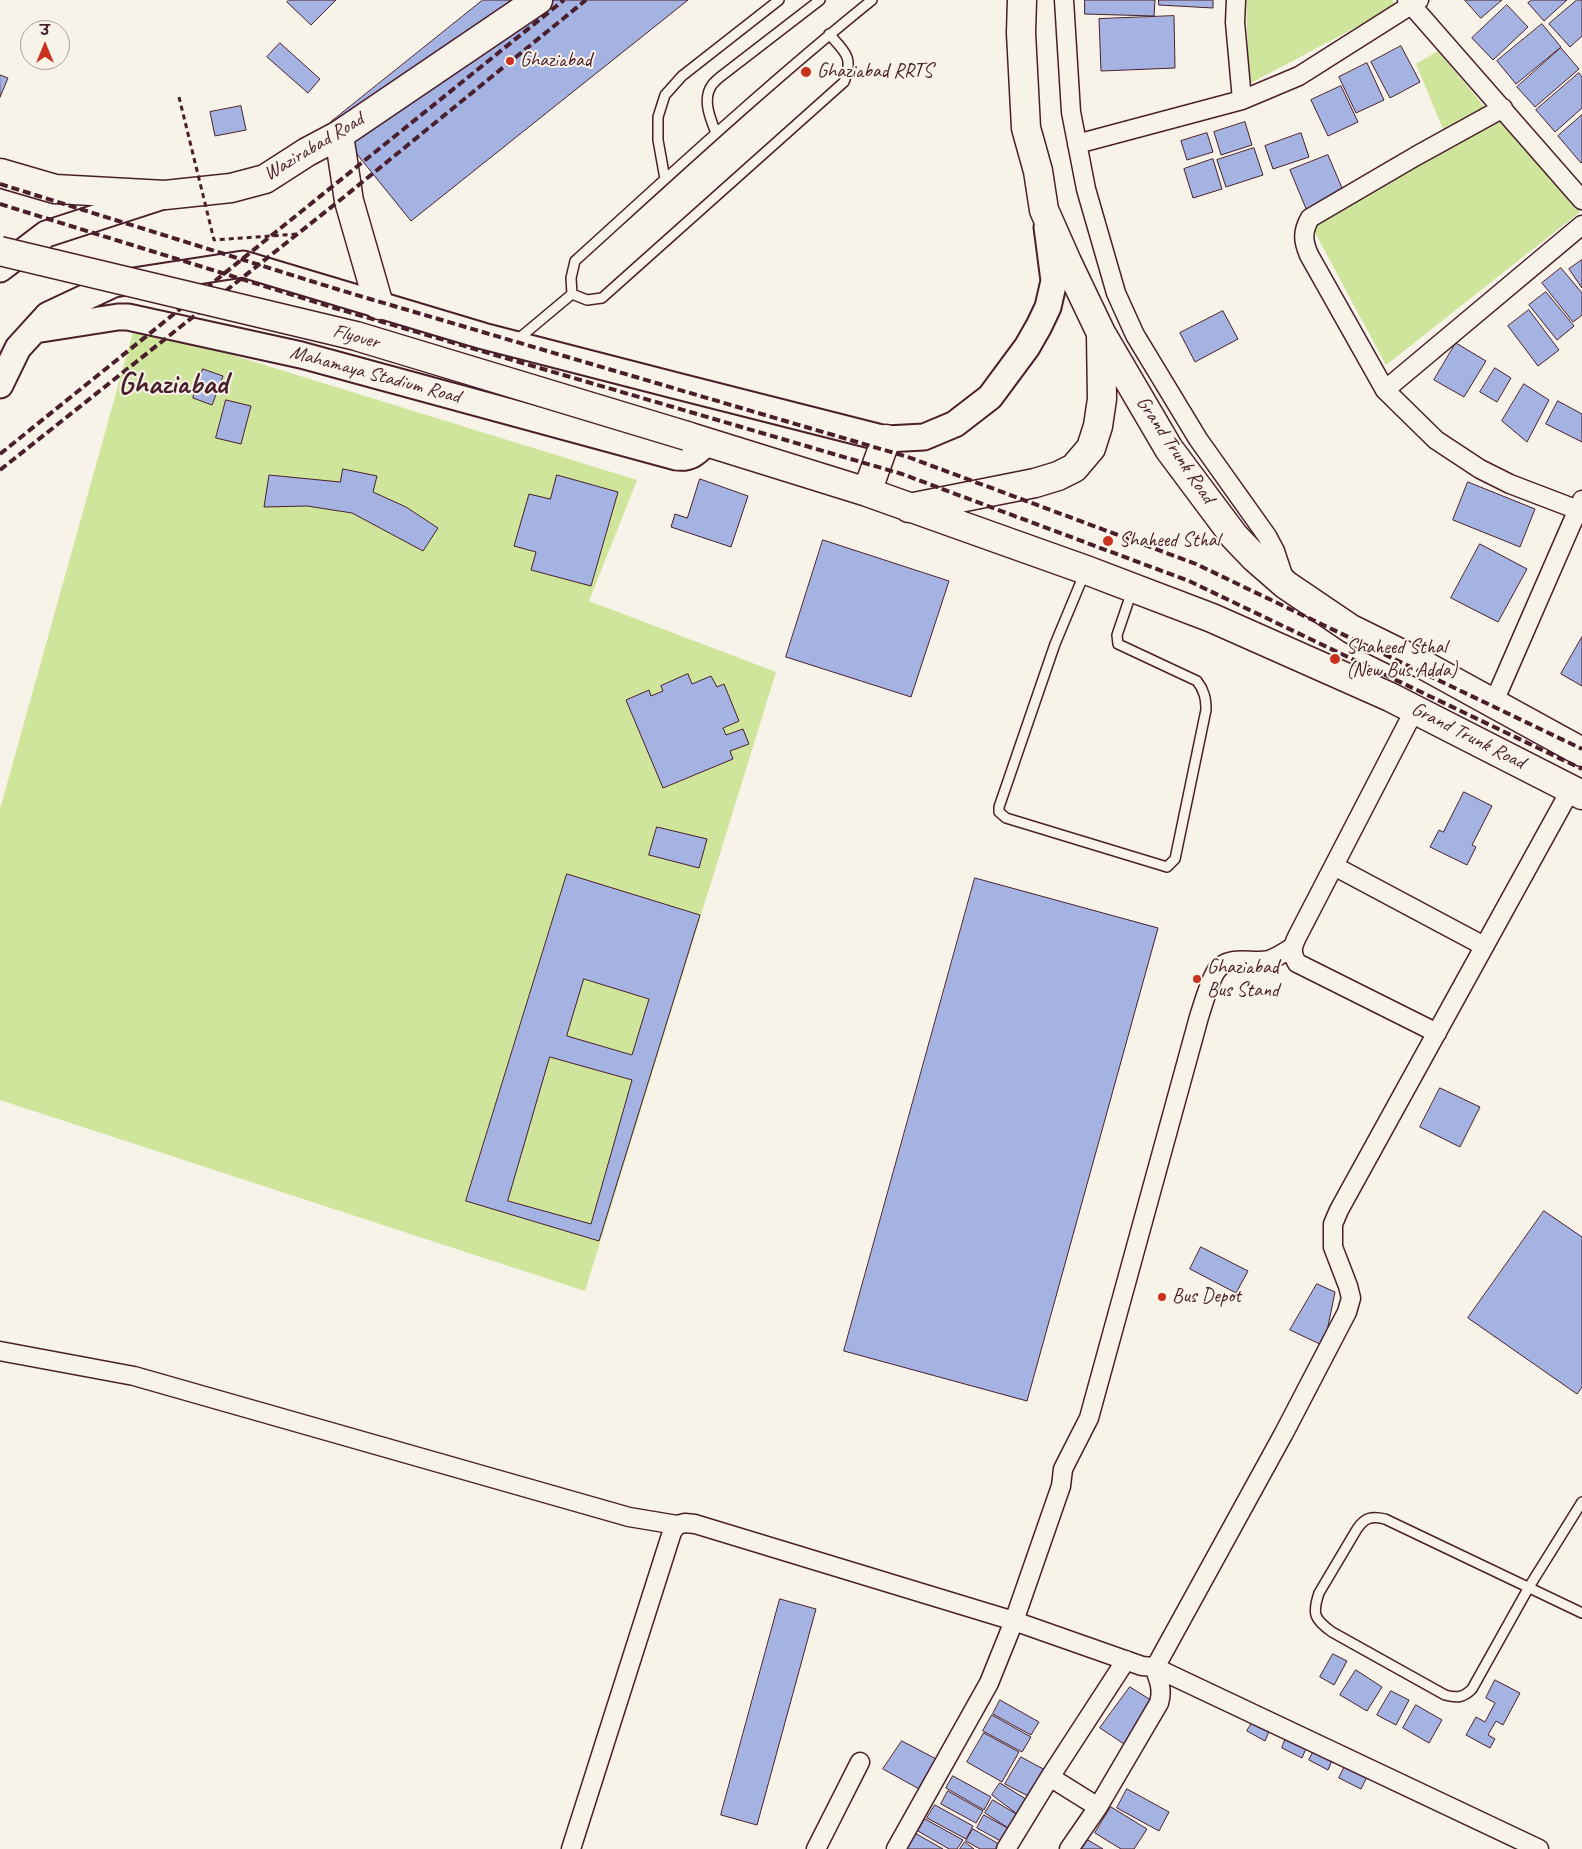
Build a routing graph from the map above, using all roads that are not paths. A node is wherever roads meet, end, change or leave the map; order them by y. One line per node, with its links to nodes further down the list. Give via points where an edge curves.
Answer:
1 (538, 0): 13 (highway, Wazirabad Road)
2 (779, 0): 16 (lane, via 682,76 665,95 658,117 658,140)
3 (820, 0): 12 (lane, via 711,86 707,102)
4 (872, 0): 9 (lane)
5 (1022, 0): 19 (highway, Grand Trunk Road, via 1020,33 1026,128 1038,171)
6 (1064, 0): 14 (street, via 1067,70)
7 (1236, 0): 10 (street)
8 (1412, 2): 10 (street, via 1299,76); 11 (street)
9 (829, 34): 12 (lane); 23 (lane, via 847,55 849,69 844,82 602,298 588,300)
10 (1242, 100): 14 (street)
11 (1503, 108): 18 (street); 29 (street, via 1310,218 1304,227 1303,236 1309,255)
12 (716, 133): 16 (lane)
13 (340, 135): 17 (highway, Wazirabad Road, via 265,179 230,188); 24 (highway, via 349,201)
14 (1077, 144): 36 (street, via 1105,258 1135,335 1198,439 1267,536)
15 (0, 173): 17 (highway, Wazirabad Road, via 55,189)
16 (665, 179): 23 (lane, via 575,261 570,278)
17 (165, 195): 22 (main road, via 46,234)
18 (1582, 200)
19 (1044, 210): 26 (highway, Grand Trunk Road); 31 (main road, via 1054,282 1048,307 1027,347 990,397 955,424 924,437)
20 (1582, 225): 29 (street)
21 (0, 251): 30 (highway, Flyover, bridge, via 356,336)
22 (0, 269)
23 (572, 294): 27 (lane)
24 (379, 305): 25 (main road, via 243,264 114,284 48,315); 27 (main road)
25 (34, 330): 28 (main road, via 18,348); 30 (main road, Mahamaya Stadium Road, via 128,317 300,355 676,457 693,455)
26 (1101, 333): 34 (highway, via 1102,399 1098,426 1090,448 1074,468 1035,483); 36 (highway, Grand Trunk Road, via 1170,449 1234,536)
27 (513, 344): 31 (main road)
28 (0, 385)
29 (1385, 390): 33 (street, via 1436,440 1480,469 1510,484)
30 (697, 439): 32 (highway, Grand Trunk Road)
31 (886, 439): 32 (highway)
32 (867, 492): 34 (highway, Grand Trunk Road)
33 (1580, 505): 38 (street)
34 (908, 508): 35 (highway, Grand Trunk Road)
35 (1086, 570): 37 (highway, Grand Trunk Road); 37 (lane, via 1055,644 998,812 1006,818 1167,867 1175,859 1206,698 1197,681 1118,644 1117,635)
36 (1286, 585): 38 (highway, Grand Trunk Road, via 1351,629)
37 (1133, 588): 39 (highway, Grand Trunk Road, via 1212,618)
38 (1493, 704): 40 (highway, Grand Trunk Road)
39 (1415, 709): 41 (highway, Grand Trunk Road); 42 (street)
40 (1582, 752)
41 (1576, 792): 43 (street)
42 (1334, 866): 43 (street); 44 (street)
43 (1484, 946): 45 (street)
44 (1293, 947): 45 (street, via 1297,963); 51 (street, via 1267,960 1223,963 1216,971 1199,1017 1089,1418 1063,1469 1061,1486)
45 (1436, 1033): 53 (street, via 1333,1224 1333,1247 1351,1298 1347,1312 1280,1442)
46 (0, 1351): 48 (street, via 134,1376 628,1517)
47 (1582, 1502): 49 (lane)
48 (677, 1525): 51 (street, via 695,1524); 57 (street, via 672,1532)
49 (1529, 1588): 49 (lane, via 1472,1689 1465,1696 1456,1698 1445,1695 1332,1632 1316,1617 1319,1593 1357,1528 1369,1517 1385,1519); 50 (lane)
50 (1582, 1613)
51 (1014, 1621): 52 (street); 59 (street, via 981,1699)
52 (1126, 1660): 53 (street); 55 (street)
53 (1154, 1667): 56 (street, via 1162,1695 1159,1703); 62 (street)
54 (860, 1762): 58 (street)
55 (1050, 1777): 56 (street); 60 (street)
56 (1098, 1807): 61 (street)
57 (570, 1849)
58 (816, 1849)
59 (896, 1849)
60 (1006, 1849)
61 (1069, 1849)
62 (1539, 1849)

